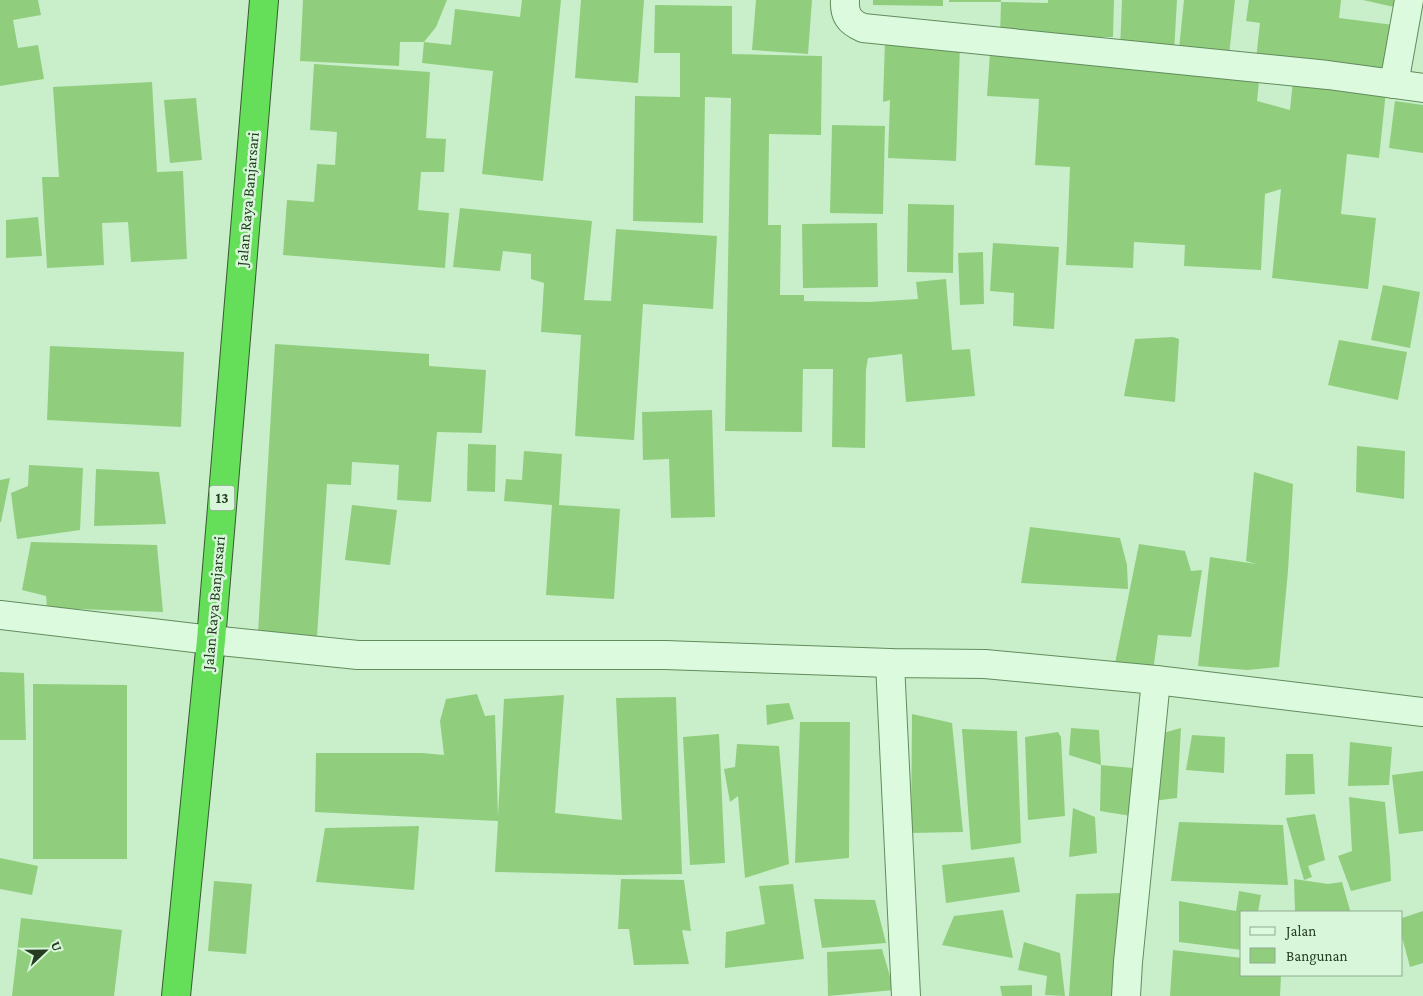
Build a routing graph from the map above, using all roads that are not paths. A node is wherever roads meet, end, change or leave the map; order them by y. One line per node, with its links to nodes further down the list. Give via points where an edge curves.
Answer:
1 (264, 0): 7 (highway, Jalan Raya Banjarsari / 13)
2 (845, 0): 4 (street, via 848,18 863,28)
3 (1410, 0): 4 (street)
4 (1394, 84): 5 (street)
5 (1423, 88)
6 (0, 615): 7 (street)
7 (210, 640): 8 (street, via 358,655 665,655); 11 (highway, Jalan Raya Banjarsari / 13)
8 (890, 663): 9 (street, via 985,664); 12 (street)
9 (1156, 680): 10 (street); 13 (street)
10 (1423, 712)
11 (176, 996)
12 (906, 996)
13 (1126, 996)

